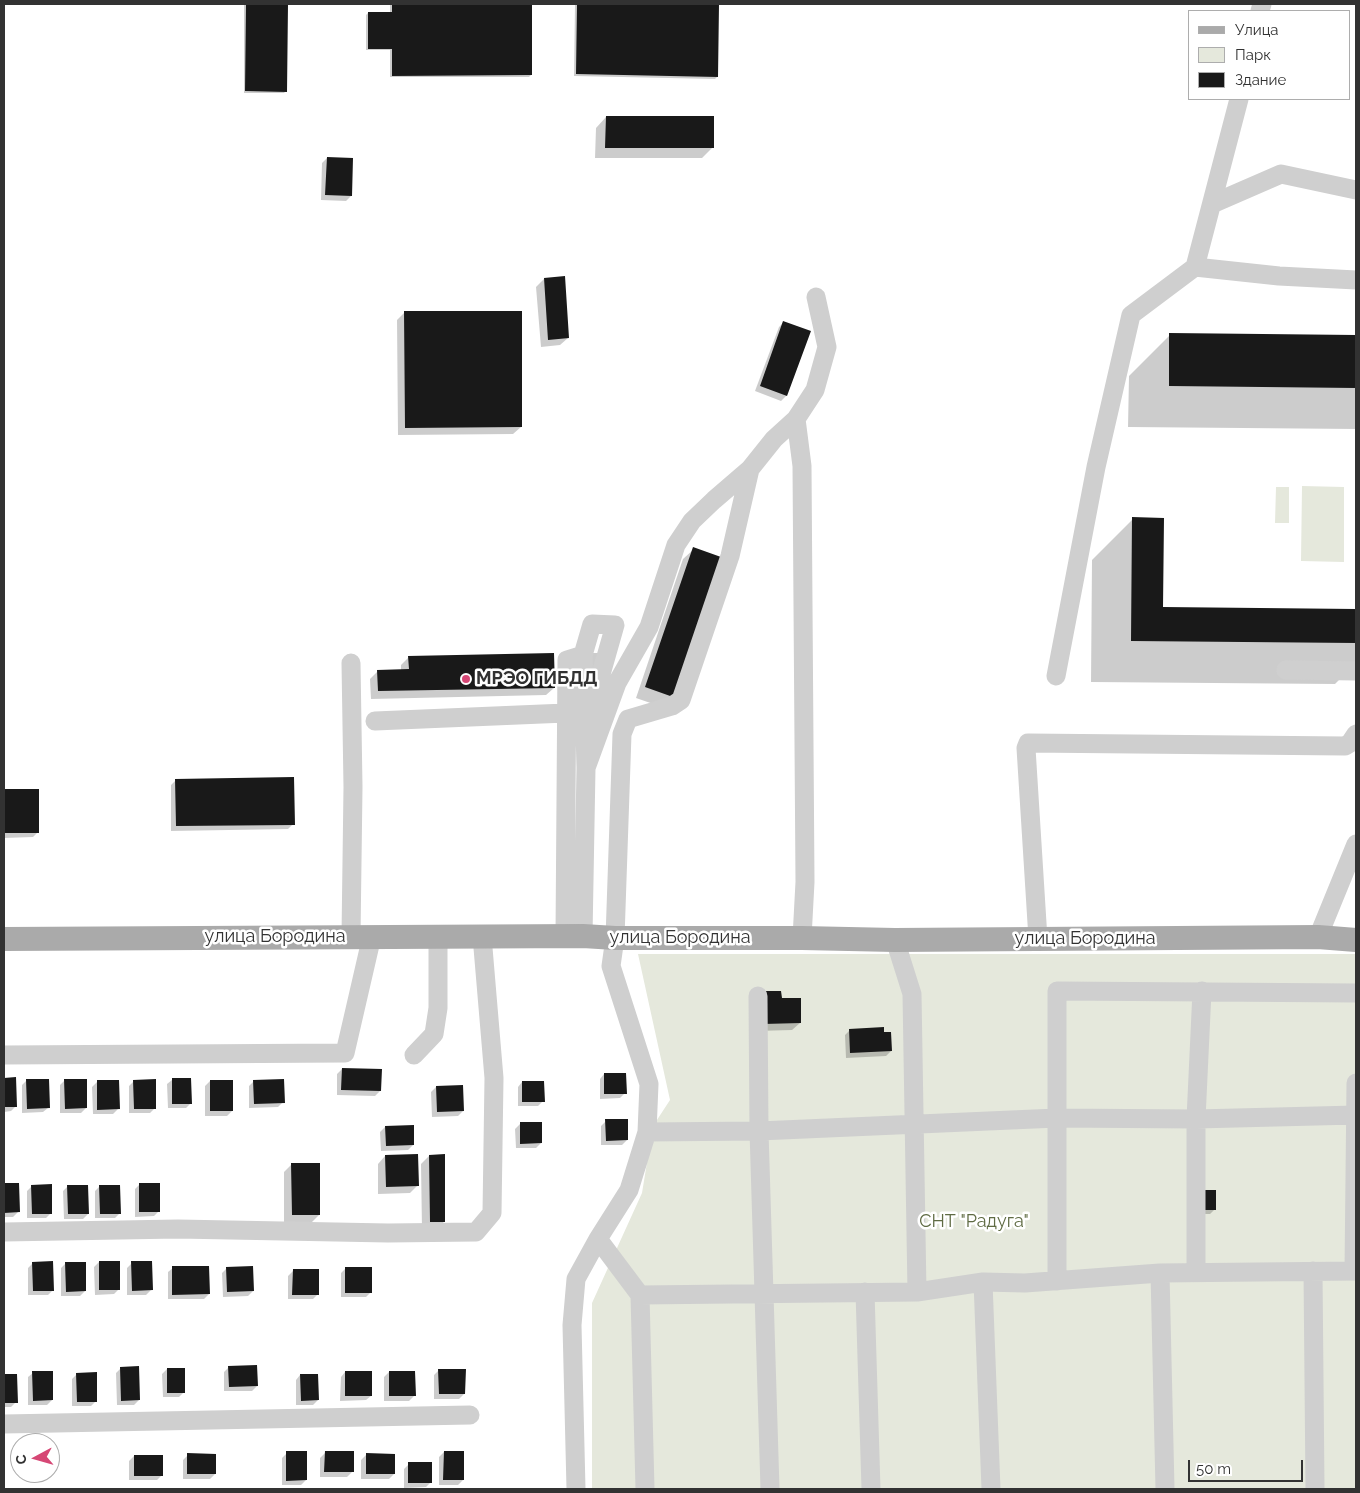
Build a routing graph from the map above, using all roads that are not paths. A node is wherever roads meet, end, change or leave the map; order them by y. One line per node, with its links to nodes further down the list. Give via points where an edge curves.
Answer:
1 (1238, 100): 3 (street)
2 (1356, 190): 3 (street, via 1281,174)
3 (1212, 204): 4 (street)
4 (1196, 268): 5 (street); 13 (street, via 1131,316 1096,467)
5 (1356, 280)
6 (816, 297): 7 (street, via 827,347 815,390)
7 (796, 419): 8 (street, via 774,439); 26 (street, via 802,466 805,882)
8 (750, 469): 18 (street, via 692,521 676,545 649,627 617,683); 25 (street, via 730,556 681,700 672,706 628,719 622,734)
9 (583, 655): 14 (street, via 567,660); 16 (street); 16 (street, via 592,624 615,625)
10 (351, 663): 21 (street, via 353,778)
11 (1286, 670): 12 (street)
12 (1356, 671)
13 (1056, 676)
14 (566, 713): 15 (street); 24 (street)
15 (375, 721)
16 (586, 726): 18 (street)
17 (1356, 734): 29 (street, via 1345,746 1028,744)
18 (586, 768): 24 (street)
19 (1356, 844): 20 (street)
20 (1348, 886): 27 (street)
21 (362, 936): 22 (main road, улица Бородина); 28 (main road, улица Бородина); 36 (street, via 345,1053)
22 (438, 936): 23 (main road, улица Бородина); 35 (street, via 438,1008 434,1034)
23 (482, 936): 24 (main road, улица Бородина); 44 (street, via 494,1078 492,1213 476,1232)
24 (574, 936): 25 (main road, улица Бородина)
25 (614, 938): 26 (main road, улица Бородина); 43 (street, via 611,966 650,1084)
26 (802, 938): 30 (main road, улица Бородина)
27 (1318, 938): 29 (main road, улица Бородина); 31 (main road, улица Бородина)
28 (4, 939)
29 (1038, 939): 30 (main road, улица Бородина)
30 (895, 940): 41 (street, via 912,994)
31 (1356, 940)
32 (1202, 991): 33 (street); 39 (street, via 1057,991); 40 (street)
33 (1356, 993)
34 (758, 996): 42 (street)
35 (414, 1055)
36 (4, 1056)
37 (1356, 1083): 38 (street)
38 (1356, 1115): 40 (street); 47 (street)
39 (1057, 1118): 40 (street); 41 (street); 50 (street)
40 (1196, 1119): 48 (street)
41 (914, 1124): 42 (street); 53 (street)
42 (759, 1131): 43 (street); 55 (street)
43 (647, 1132): 45 (street, via 629,1190)
44 (4, 1232)
45 (598, 1239): 54 (street); 58 (street, via 576,1279 572,1325)
46 (1312, 1271): 47 (street); 48 (street); 64 (street)
47 (1355, 1271)
48 (1196, 1272): 49 (street)
49 (1160, 1273): 50 (street); 63 (street)
50 (1057, 1280): 51 (street)
51 (984, 1282): 53 (street); 62 (street)
52 (865, 1292): 53 (street); 55 (street); 61 (street)
53 (917, 1292)
54 (640, 1295): 55 (street); 59 (street)
55 (763, 1295): 60 (street)
56 (470, 1415): 57 (street)
57 (4, 1424)
58 (576, 1489)
59 (645, 1489)
60 (770, 1489)
61 (871, 1489)
62 (991, 1489)
63 (1165, 1489)
64 (1315, 1489)

